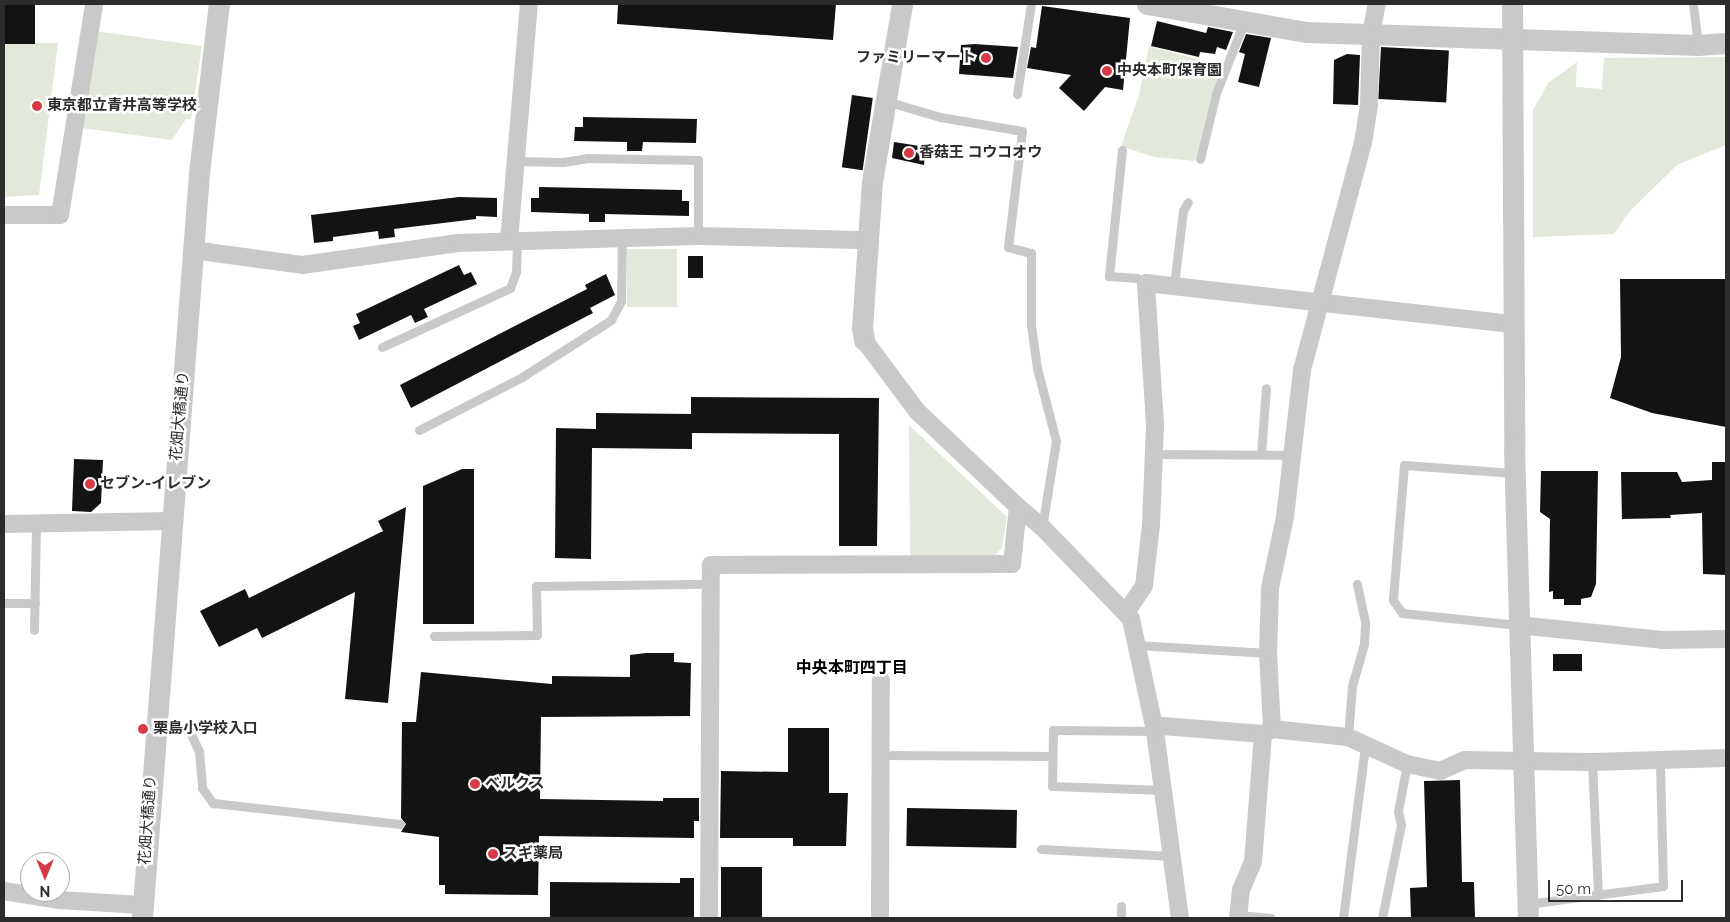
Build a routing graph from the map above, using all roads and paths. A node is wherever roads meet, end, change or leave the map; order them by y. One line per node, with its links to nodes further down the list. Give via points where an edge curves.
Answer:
1 (94, 4): 22 (street, via 60,215)
2 (219, 4): 27 (street, 花畑大橋通り)
3 (529, 4): 20 (street)
4 (902, 4): 17 (street)
5 (1031, 4): 16 (lane)
6 (1147, 4): 10 (street)
7 (1376, 4): 12 (street)
8 (1512, 4): 13 (street)
9 (1693, 4): 15 (lane)
10 (1205, 9): 11 (street)
11 (1244, 22): 12 (street, via 1306,32); 19 (lane, via 1216,93)
12 (1370, 34): 13 (street); 30 (street, via 1369,104)
13 (1512, 39): 15 (street); 31 (street)
14 (1726, 43): 15 (street)
15 (1698, 45)
16 (1017, 94)
17 (886, 101): 25 (street); 44 (lane, via 940,117 1022,131 1008,247 1031,253 1032,325 1037,368 1056,441)
18 (1122, 150): 28 (lane, via 1109,276 1137,278)
19 (1200, 159)
20 (516, 161): 23 (lane, via 563,162 587,158 698,160); 26 (street)
21 (1188, 202): 29 (lane)
22 (4, 215)
23 (698, 236): 24 (street); 25 (street)
24 (622, 238): 26 (street); 35 (lane, via 621,300 611,320 522,377)
25 (866, 240): 32 (street)
26 (513, 241): 27 (street, via 458,243 302,265); 33 (lane, via 516,272 510,288)
27 (193, 250): 41 (street, 花畑大橋通り)
28 (1146, 283): 29 (street); 36 (street)
29 (1174, 285): 30 (street)
30 (1322, 304): 31 (street); 38 (street, via 1302,370)
31 (1512, 324): 39 (street)
32 (864, 340): 40 (street, via 917,411)
33 (382, 347)
34 (1266, 388): 37 (lane)
35 (419, 430)
36 (1154, 454): 37 (lane); 49 (street, via 1144,586)
37 (1261, 454): 38 (lane)
38 (1294, 455): 55 (street, via 1270,588)
39 (1514, 473): 50 (street); 50 (lane, via 1404,465 1393,600 1402,613)
40 (1018, 507): 44 (street); 45 (street, via 1012,564 711,565)
41 (171, 521): 43 (street); 57 (street, 花畑大橋通り)
42 (4, 524): 43 (street)
43 (36, 524): 48 (lane)
44 (1042, 526): 49 (street)
45 (711, 584): 52 (lane, via 536,586 537,635); 79 (street)
46 (1357, 584): 60 (lane, via 1366,622 1364,644 1352,686)
47 (4, 603): 48 (lane)
48 (35, 603): 51 (lane)
49 (1127, 611): 54 (street)
50 (1518, 626): 53 (street, via 1662,640); 66 (street)
51 (34, 630)
52 (434, 636)
53 (1726, 639)
54 (1137, 645): 55 (lane); 58 (street)
55 (1268, 653): 59 (street)
56 (881, 680): 62 (street)
57 (155, 724): 70 (lane, via 188,730 198,751 202,788 213,803); 77 (street, 花畑大橋通り)
58 (1155, 731): 59 (street, via 1163,726); 63 (lane, via 1053,730); 69 (street)
59 (1267, 732): 60 (street); 78 (street, via 1253,862 1241,890)
60 (1348, 737): 61 (street)
61 (1366, 746): 68 (street); 84 (lane)
62 (881, 755): 63 (lane); 80 (street)
63 (1052, 756): 69 (lane, via 1052,786)
64 (1726, 758): 65 (street)
65 (1660, 760): 67 (street); 74 (lane, via 1663,886)
66 (1523, 761): 67 (street); 68 (street, via 1465,760 1440,771); 76 (street)
67 (1592, 762): 74 (lane)
68 (1407, 764): 85 (lane, via 1398,810 1401,825)
69 (1164, 790): 72 (street)
70 (400, 824)
71 (1041, 849): 72 (lane)
72 (1172, 856): 82 (street)
73 (4, 891): 77 (street)
74 (1598, 894): 76 (lane)
75 (1121, 906): 81 (lane)
76 (1528, 911)
77 (142, 912)
78 (1238, 917): 83 (lane)
79 (708, 918)
80 (880, 918)
81 (1121, 918)
82 (1180, 918)
83 (1271, 918)
84 (1343, 918)
85 (1382, 918)

